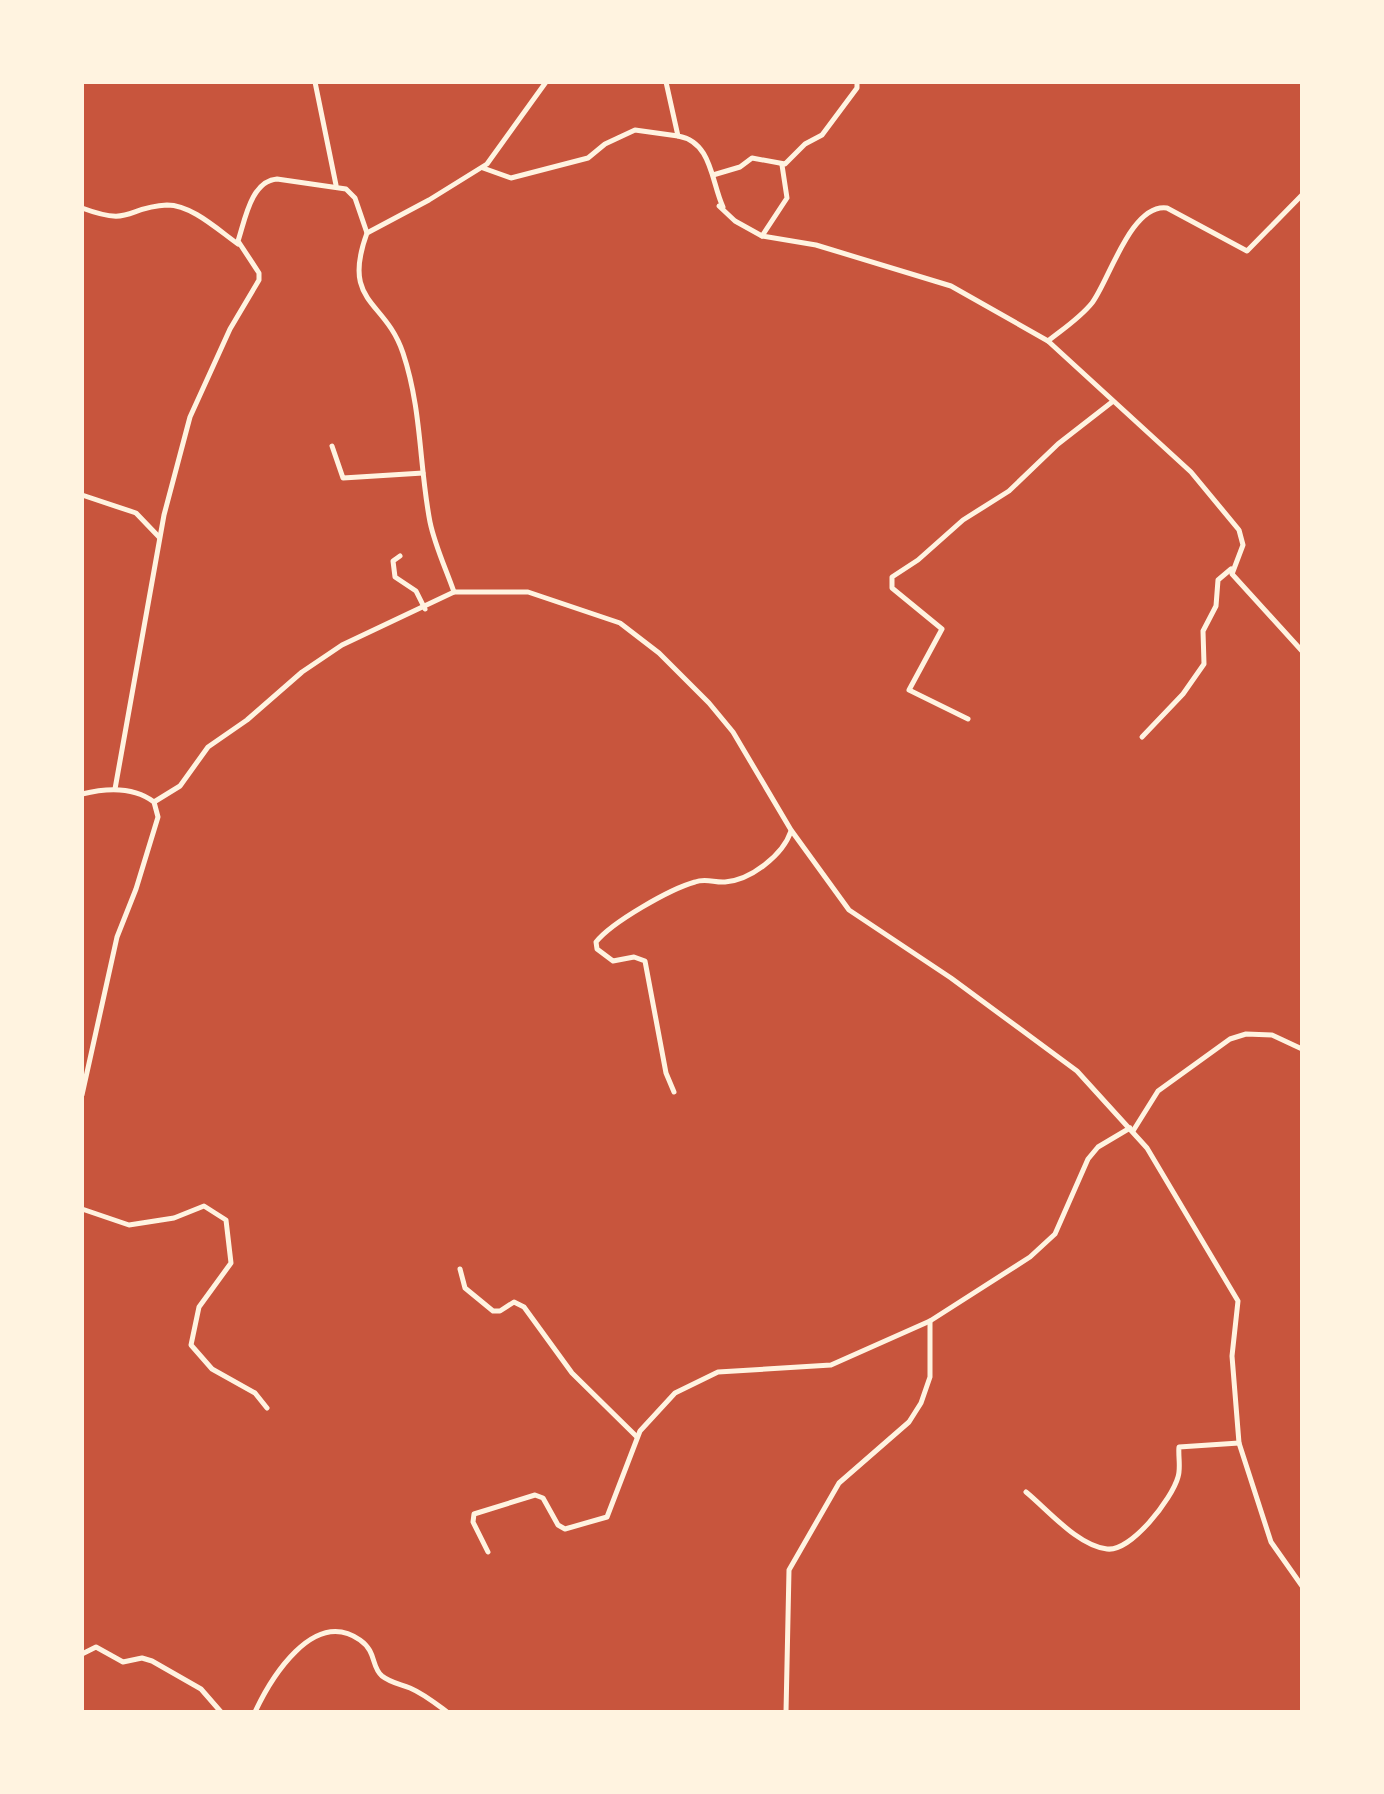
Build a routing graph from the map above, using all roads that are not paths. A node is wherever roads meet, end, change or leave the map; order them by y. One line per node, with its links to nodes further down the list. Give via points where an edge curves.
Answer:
1 (315, 82): 9 (street)
2 (546, 82): 7 (street)
3 (666, 82): 5 (street)
4 (857, 82): 6 (street, via 822,135)
5 (678, 136): 7 (street, via 635,130 588,158 511,178); 8 (street, via 700,146)
6 (782, 165): 8 (street, via 752,158); 13 (street, via 787,198)
7 (483, 168): 12 (street)
8 (713, 175): 13 (street, via 723,207 719,206)
9 (336, 185): 12 (street, via 355,198); 14 (street, via 266,180 255,195)
10 (1302, 195): 15 (street, via 1247,251 1167,208 1157,209 1121,244 1089,307)
11 (82, 208): 14 (street, via 116,218 171,206 203,218)
12 (367, 233): 18 (street, via 358,264 360,287 403,351 417,403)
13 (762, 236): 15 (street, via 816,245 951,286)
14 (238, 244): 20 (street, via 259,280 190,417)
15 (1048, 341): 16 (street)
16 (1112, 402): 22 (street, via 1191,472 1239,530 1243,545); 26 (street, via 1009,491 892,577 892,588 942,629 909,690)
17 (332, 446): 18 (street, via 343,478)
18 (423, 473): 23 (street, via 433,534)
19 (82, 495): 20 (street, via 136,513)
20 (159, 537): 28 (street)
21 (400, 556): 24 (street, via 393,561 395,577 416,591)
22 (1231, 569): 25 (street); 27 (street, via 1218,580 1216,606 1203,631 1204,664)
23 (454, 592): 24 (street); 31 (street, via 528,592 620,623 659,653 733,732)
24 (425, 609): 30 (street, via 342,645 302,672 208,747 180,786)
25 (1302, 651)
26 (968, 719)
27 (1142, 737)
28 (115, 789): 29 (street); 30 (street, via 140,793)
29 (82, 794)
30 (154, 802): 34 (street, via 158,817 117,937)
31 (791, 830): 33 (street, via 780,851 758,868 727,882 690,883 596,942 613,961 645,961); 35 (street, via 849,910 1071,1066)
32 (1302, 1049): 35 (street, via 1272,1035 1230,1039 1158,1091)
33 (674, 1092)
34 (82, 1095)
35 (1132, 1130): 38 (street, via 1098,1147 1088,1159 1055,1234 1030,1257); 41 (street, via 1238,1301 1232,1365)
36 (82, 1209): 39 (street, via 129,1225 174,1218 204,1206 226,1220 231,1263 199,1307 191,1345 216,1372 255,1393)
37 (460, 1269): 40 (street, via 465,1288 493,1311 514,1302 524,1307 572,1373)
38 (930, 1321): 40 (street, via 831,1365 708,1375 675,1393 648,1418); 49 (street, via 930,1377 921,1403 909,1422 839,1483 789,1570)
39 (267, 1408)
40 (637, 1437): 43 (street, via 607,1517 565,1529 540,1495 521,1500 474,1514)
41 (1239, 1443): 42 (street, via 1179,1447 1178,1479 1171,1491 1143,1530 1120,1548 1093,1545); 44 (street, via 1271,1542)
42 (1026, 1492)
43 (488, 1552)
44 (1302, 1586)
45 (82, 1654): 46 (street, via 96,1647 123,1662 145,1658 201,1689)
46 (221, 1712)
47 (255, 1712): 48 (street, via 271,1679 294,1651 315,1638 346,1634 375,1654 381,1675)
48 (447, 1712)
49 (786, 1712)

